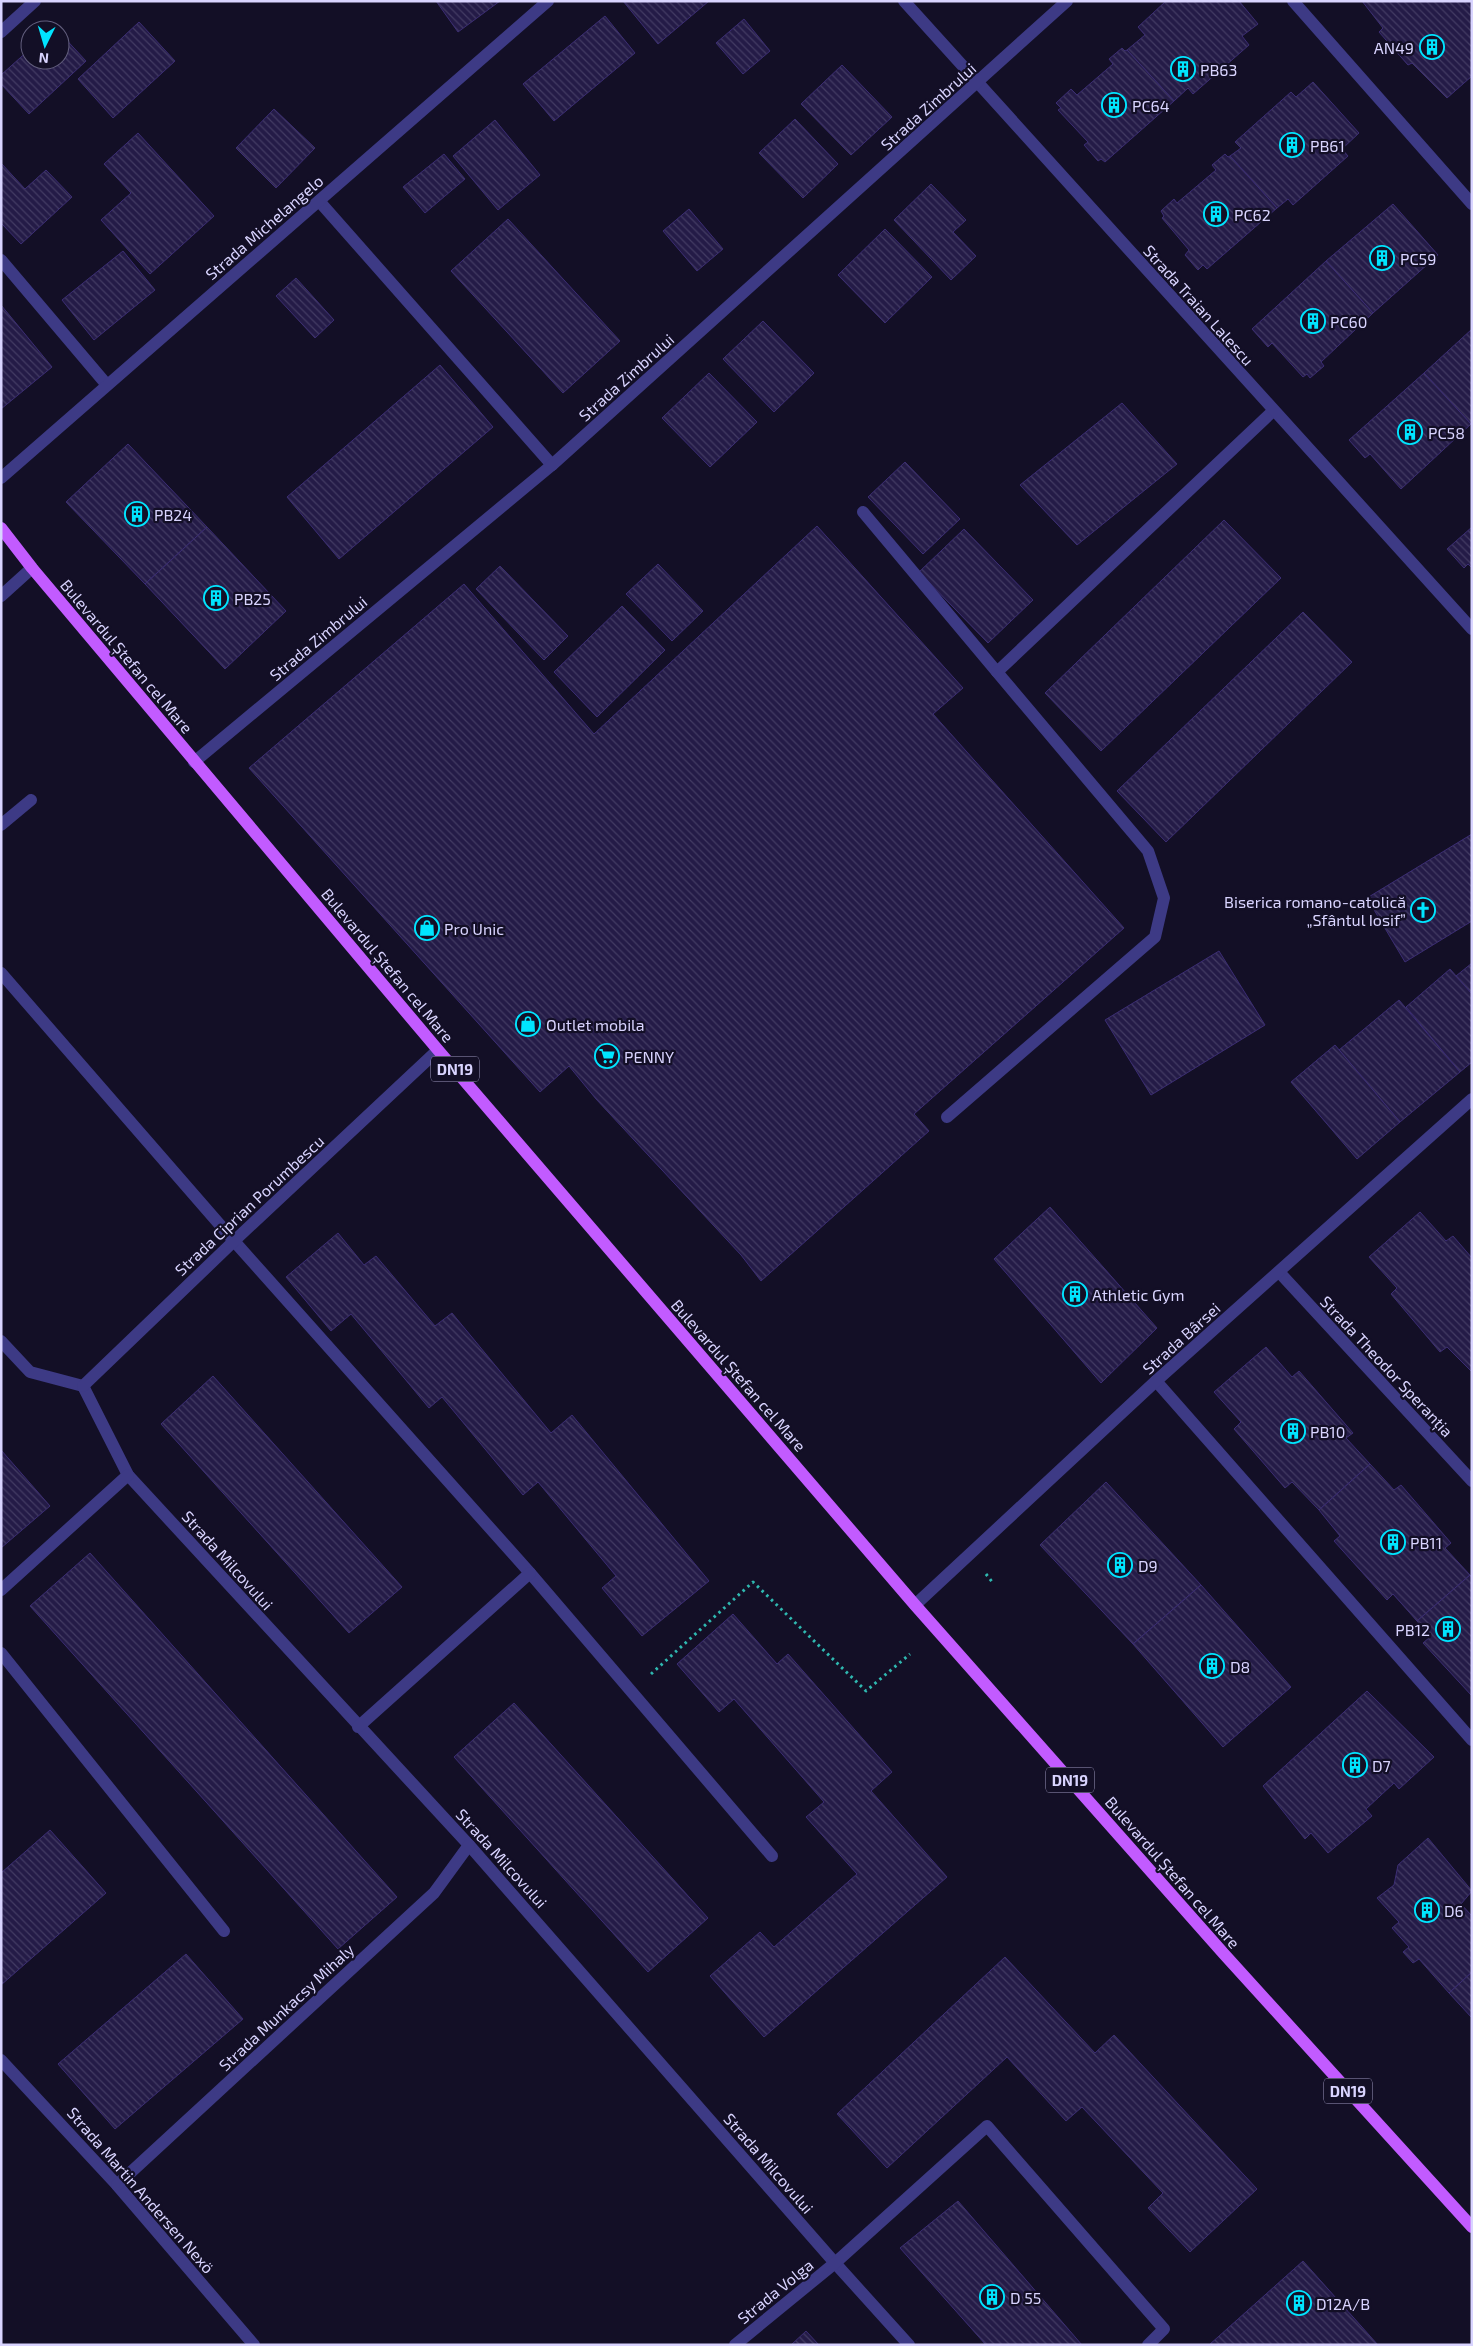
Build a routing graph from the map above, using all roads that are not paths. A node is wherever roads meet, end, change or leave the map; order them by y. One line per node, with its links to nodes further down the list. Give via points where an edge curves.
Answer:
1 (35, 1): 6 (street)
2 (548, 1): 8 (street, Strada Michelangelo)
3 (904, 1): 7 (street, Strada Traian Lalescu)
4 (1067, 1): 7 (street, Strada Zimbrului)
5 (1294, 1): 9 (street)
6 (1, 32)
7 (977, 84): 12 (street, Strada Traian Lalescu); 13 (street, Strada Zimbrului)
8 (319, 201): 11 (street, Strada Michelangelo); 13 (street)
9 (1472, 204)
10 (1, 260): 11 (street)
11 (107, 385): 14 (street, Strada Michelangelo)
12 (1274, 411): 19 (street, Strada Traian Lalescu); 20 (street)
13 (552, 465): 21 (street, Strada Zimbrului)
14 (1, 478)
15 (863, 512): 20 (street)
16 (1, 528): 17 (main road, Bulevardul Ștefan cel Mare / DN19)
17 (32, 568): 18 (street); 21 (main road, Bulevardul Ștefan cel Mare / DN19)
18 (1, 596)
19 (1472, 629)
20 (997, 672): 27 (street, via 1148,851 1164,898 1155,936)
21 (194, 762): 25 (main road, Bulevardul Ștefan cel Mare / DN19)
22 (31, 800): 23 (street)
23 (1, 825)
24 (1, 973): 28 (street)
25 (438, 1050): 28 (street, Strada Ciprian Porumbescu); 37 (main road, Bulevardul Ștefan cel Mare / DN19)
26 (1472, 1099): 29 (street, Strada Bârsei)
27 (948, 1117)
28 (234, 1241): 32 (street, Strada Ciprian Porumbescu); 35 (street)
29 (1279, 1272): 31 (street, Strada Bârsei); 34 (street, Strada Theodor Speranția)
30 (1, 1341): 32 (street, via 30,1372)
31 (1156, 1381): 37 (street, Strada Bârsei); 40 (street)
32 (83, 1386): 33 (street, Strada Milcovului)
33 (128, 1475): 36 (street); 39 (street, Strada Milcovului)
34 (1472, 1482)
35 (530, 1573): 39 (street); 42 (street)
36 (1, 1590)
37 (915, 1605): 46 (main road, Bulevardul Ștefan cel Mare / DN19, via 1224,1954)
38 (1, 1654): 43 (street)
39 (358, 1727): 41 (street, Strada Milcovului)
40 (1472, 1740)
41 (469, 1845): 45 (street, Strada Munkacsy Mihaly, via 434,1893); 47 (street, Strada Milcovului)
42 (772, 1856)
43 (224, 1931)
44 (1, 2060): 45 (street, Strada Martin Andersen Nexö)
45 (118, 2185): 48 (street, Strada Martin Andersen Nexö)
46 (1472, 2227)
47 (835, 2263): 49 (street, Strada Volga); 50 (street, Strada Milcovului); 51 (street, Strada Volga, via 987,2126 1164,2329)
48 (254, 2345)
49 (735, 2345)
50 (910, 2345)
51 (1148, 2345)

